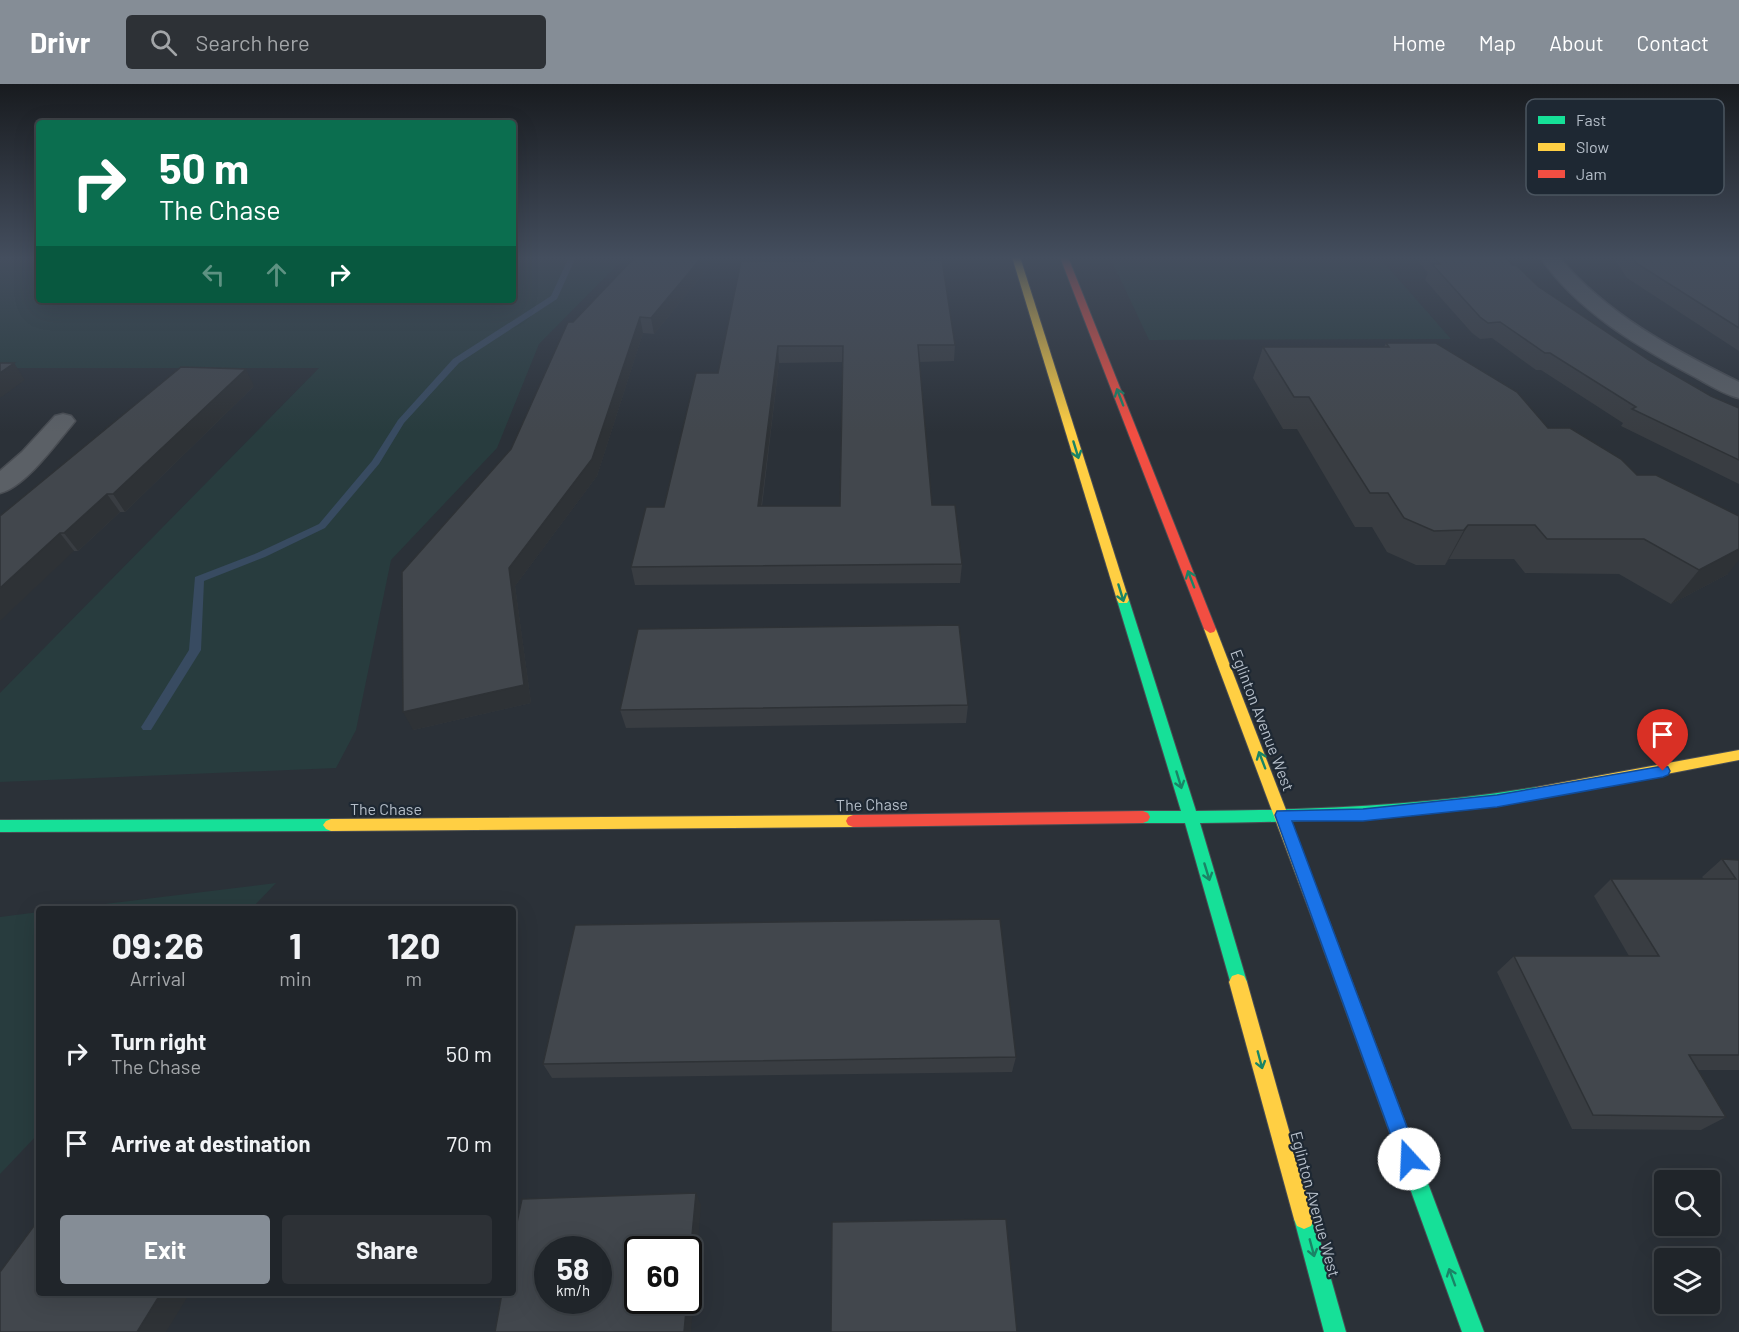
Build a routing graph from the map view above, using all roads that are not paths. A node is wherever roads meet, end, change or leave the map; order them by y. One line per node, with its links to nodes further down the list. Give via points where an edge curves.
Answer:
1 (1035, 315): 9 (main road, Eglinton Avenue West, one-way to 9)
2 (1087, 315): 8 (main road, Eglinton Avenue West, one-way to 2)
3 (1612, 315): 4 (street, via 1662,350)
4 (1739, 392)
5 (63, 421): 6 (street, via 31,458)
6 (0, 484)
7 (1739, 755): 8 (main road, The Chase, via 1497,801 1363,815)
8 (1282, 815): 9 (main road, The Chase); 12 (main road, Eglinton Avenue West, one-way to 8)
9 (1190, 816): 10 (main road, The Chase); 11 (main road, Eglinton Avenue West, one-way to 11)
10 (0, 826)
11 (1335, 1332)
12 (1473, 1332)

